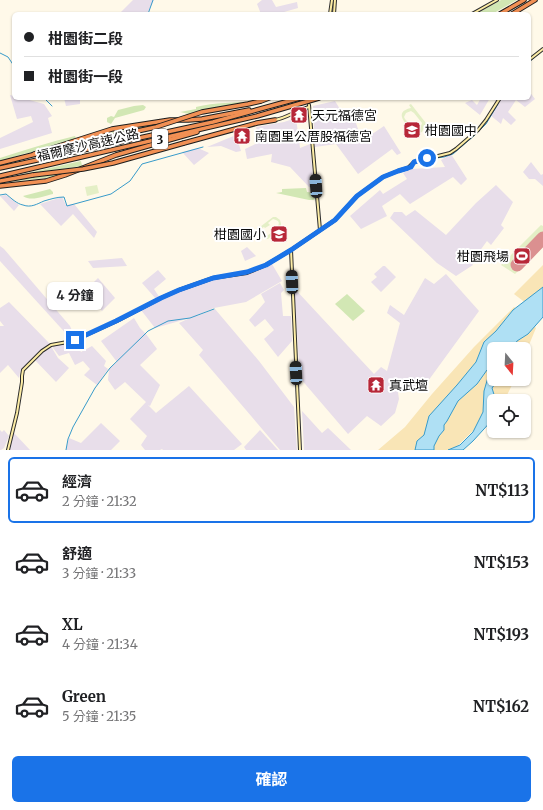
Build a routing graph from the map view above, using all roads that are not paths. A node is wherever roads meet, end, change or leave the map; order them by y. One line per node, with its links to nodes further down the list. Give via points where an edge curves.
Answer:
1 (332, 0): 6 (street)
2 (335, 0): 7 (street)
3 (496, 0): 8 (street)
4 (524, 0): 9 (highway)
5 (535, 0): 10 (highway)
6 (330, 12)
7 (334, 12)
8 (475, 12)
9 (503, 12)
10 (515, 12)
11 (543, 49): 12 (street)
12 (531, 58)
13 (264, 100): 20 (highway, bridge, via 202,112 156,127)
14 (293, 100): 17 (highway, 福爾摩沙高速公路 / 3)
15 (312, 100): 18 (highway, 福爾摩沙高速公路 / 3)
16 (499, 100): 26 (street, via 482,125 456,149 450,153 414,162 411,167 383,177 357,196 335,220)
17 (280, 104): 20 (highway, via 202,119 170,120 112,129); 22 (highway, 福爾摩沙高速公路 / 3, via 213,122)
18 (257, 116): 23 (highway, 福爾摩沙高速公路 / 3); 25 (highway, via 116,155 46,181)
19 (275, 120): 24 (highway, bridge, via 113,163); 26 (street, via 283,119 309,106)
20 (34, 154): 21 (highway)
21 (0, 163)
22 (0, 168)
23 (0, 176)
24 (0, 181)
25 (0, 186)
26 (320, 230): 27 (street)
27 (291, 250): 28 (street, via 250,272 213,278 179,290 73,341 51,345 42,351 23,370 17,413); 29 (street)
28 (8, 450)
29 (300, 450)

